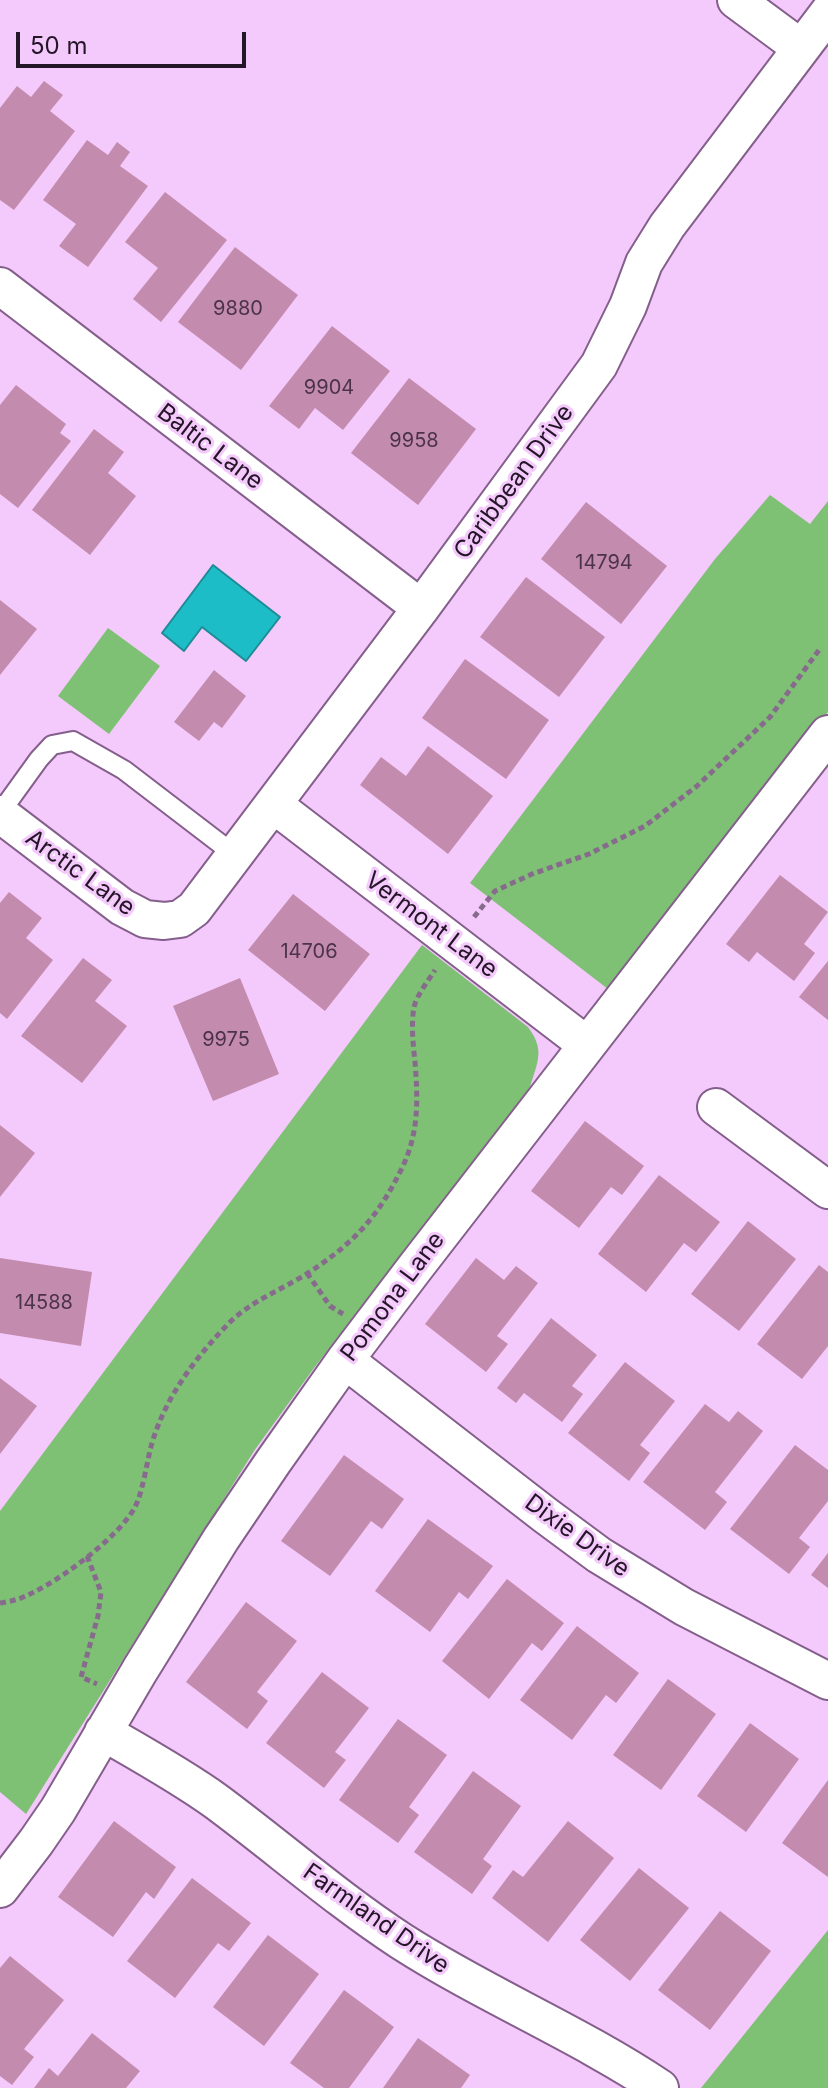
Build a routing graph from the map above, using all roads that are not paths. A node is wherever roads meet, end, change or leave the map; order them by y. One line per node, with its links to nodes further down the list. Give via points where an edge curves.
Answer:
1 (736, 0): 3 (street)
2 (828, 13): 3 (street, Caribbean Drive)
3 (801, 48): 5 (street, Caribbean Drive, via 667,226 644,263 599,365)
4 (0, 286): 5 (street, Baltic Lane)
5 (421, 608): 7 (street, Caribbean Drive)
6 (828, 734): 11 (street, Pomona Lane)
7 (274, 805): 9 (street, Caribbean Drive); 11 (street, Vermont Lane)
8 (0, 814): 9 (lane, via 52,745 73,741 124,770); 10 (street, Arctic Lane, via 122,907 145,919)
9 (235, 855): 10 (street, Caribbean Drive, via 194,909 180,919)
10 (164, 921)
11 (587, 1045): 14 (street, Pomona Lane)
12 (716, 1107): 13 (street)
13 (828, 1190)
14 (345, 1360): 15 (street, Dixie Drive, via 608,1561); 16 (street, Pomona Lane, via 221,1539)
15 (828, 1681)
16 (103, 1732): 17 (street, Pomona Lane, via 58,1810); 18 (street, Farmland Drive, via 215,1801 401,1941)
17 (0, 1889)
18 (660, 2088)

